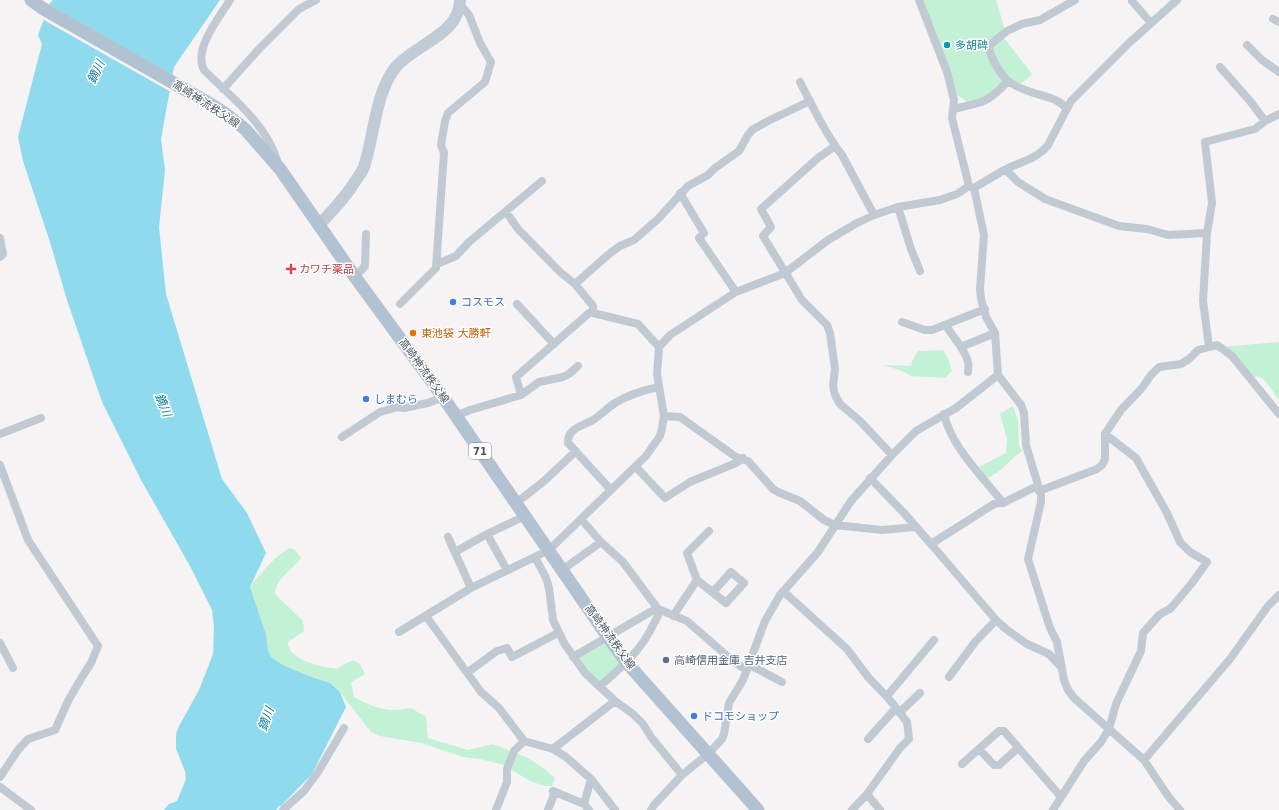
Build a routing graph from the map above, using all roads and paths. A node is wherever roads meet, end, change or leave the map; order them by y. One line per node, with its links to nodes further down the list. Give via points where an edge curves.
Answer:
1 (31, 0): 22 (main road, 高崎神流秩父線 / 71, via 226,114 245,129)
2 (230, 0): 15 (street, via 202,48 201,60 204,70)
3 (316, 0): 15 (street, via 299,9)
4 (919, 0): 17 (street, via 947,72 954,100)
5 (1075, 0): 13 (street, via 1040,20 1007,31 990,45 990,53)
6 (1132, 1): 9 (street)
7 (460, 2): 30 (street, via 455,19 444,31 395,67 384,85 364,169 347,196); 35 (street, via 470,15 480,43 491,62 485,82 448,113 445,121 441,145 444,153)
8 (1171, 2): 9 (street)
9 (1151, 23): 18 (street, via 1071,101)
10 (1247, 45): 12 (street)
11 (1220, 67): 20 (street)
12 (1279, 72)
13 (1008, 81): 17 (street, via 989,99); 18 (street, via 1030,92 1054,98)
14 (800, 82): 16 (street)
15 (223, 89): 22 (street, via 236,100 262,131 275,151)
16 (810, 101): 21 (street); 26 (street, via 752,130 739,151 708,176)
17 (953, 109): 25 (street, via 952,118)
18 (1067, 109): 23 (street, via 1043,152)
19 (1279, 114): 20 (street)
20 (1265, 121): 31 (street, via 1255,130 1205,142 1212,203)
21 (835, 146): 29 (street); 37 (street, via 761,209 771,227 763,236)
22 (280, 169): 30 (main road, 高崎神流秩父線 / 71)
23 (1006, 170): 25 (street); 31 (street, via 1018,182 1046,199 1112,224 1168,234)
24 (542, 181): 28 (street)
25 (972, 187): 27 (street, via 940,200); 43 (street, via 984,235 980,289)
26 (680, 193): 39 (street, via 669,208 634,240 609,254); 40 (street, via 704,233 699,238)
27 (898, 207): 29 (street); 36 (street)
28 (506, 212): 35 (street, via 456,256); 39 (street, via 518,229)
29 (874, 215): 37 (street, via 842,230)
30 (319, 225): 38 (main road, 高崎神流秩父線 / 71)
31 (1207, 233): 51 (street, via 1203,301)
32 (366, 234): 38 (street, via 365,266)
33 (0, 238): 34 (street, via 3,254)
34 (0, 257)
35 (437, 264): 41 (street, via 433,272)
36 (920, 272)
37 (785, 273): 40 (street); 67 (street, via 802,300 827,326 830,333 835,369 833,386 840,404)
38 (355, 277): 57 (main road, 高崎神流秩父線 / 71)
39 (575, 284): 44 (street, via 593,306)
40 (736, 292): 49 (street, via 670,335)
41 (400, 304)
42 (517, 304): 48 (street)
43 (985, 309): 46 (street); 47 (street, via 986,317)
44 (593, 313): 48 (street, via 589,313); 49 (street, via 638,324)
45 (902, 322): 46 (street, via 925,330)
46 (946, 325): 50 (street)
47 (995, 333): 50 (street); 54 (street)
48 (554, 344): 56 (street, via 516,377)
49 (659, 347): 55 (street)
50 (961, 347): 53 (street, via 968,362)
51 (1209, 347): 59 (street, via 1217,345 1232,356); 64 (street, via 1198,350 1181,364 1159,367 1121,410)
52 (578, 366): 56 (street, via 569,374 540,382)
53 (968, 372)
54 (998, 375): 58 (street, via 956,408); 72 (street, via 1021,405 1024,413 1026,446)
55 (659, 387): 61 (street); 66 (street, via 623,399 591,421 574,429 569,434 568,443)
56 (521, 395): 60 (street)
57 (444, 397): 60 (main road, 高崎神流秩父線 / 71); 65 (street, via 380,412)
58 (944, 414): 67 (street, via 916,431); 75 (street, via 947,426 963,453)
59 (1279, 414)
60 (456, 416): 74 (main road, 高崎神流秩父線 / 71)
61 (664, 416): 68 (street, via 680,417 736,457); 70 (street, via 660,436)
62 (41, 418): 63 (street)
63 (0, 434)
64 (1105, 434): 72 (street, via 1105,459 1102,466); 118 (street, via 1136,458 1180,542 1190,552 1207,562 1171,608 1158,614 1143,633 1141,651 1116,704)
65 (342, 437)
66 (576, 451): 73 (street); 74 (street)
67 (892, 455): 71 (street)
68 (743, 458): 70 (street, via 736,464 690,482 665,498); 78 (street, via 773,489 800,501 824,520)
69 (0, 465): 128 (street, via 28,540 98,646 55,730 28,739)
70 (636, 467): 73 (street)
71 (870, 478): 78 (street, via 851,500); 79 (street)
72 (1038, 489): 75 (street); 107 (street, via 1041,502 1028,559 1057,642)
73 (611, 490): 77 (street)
74 (516, 503): 76 (main road, 高崎神流秩父線 / 71)
75 (1004, 503): 84 (street, via 994,504)
76 (525, 516): 81 (street); 85 (main road, 高崎神流秩父線 / 71)
77 (581, 519): 83 (street); 85 (street)
78 (835, 525): 79 (street, via 882,530); 92 (street, via 818,552)
79 (915, 527): 84 (street)
80 (709, 531): 90 (street, via 687,553)
81 (487, 534): 86 (street); 88 (street)
82 (448, 538): 86 (street)
83 (601, 542): 89 (street); 95 (street, via 623,562)
84 (930, 544): 98 (street)
85 (549, 550): 87 (street); 89 (main road, 高崎神流秩父線 / 71)
86 (455, 552): 91 (street)
87 (535, 557): 88 (street); 100 (street, via 546,578 553,620)
88 (507, 570): 91 (street)
89 (562, 570): 101 (main road, 高崎神流秩父線 / 71)
90 (697, 580): 93 (street); 97 (street)
91 (471, 588): 96 (street)
92 (783, 591): 106 (street, via 765,621); 114 (street, via 847,649)
93 (713, 592)
94 (1279, 595): 125 (street, via 1268,606 1230,659)
95 (658, 609): 97 (street); 101 (street); 105 (street, via 659,613 652,628)
96 (426, 616): 99 (street); 109 (street)
97 (673, 616): 106 (street, via 694,626 734,662)
98 (996, 620): 107 (street, via 1027,644 1049,654); 110 (street, via 975,642)
99 (399, 632)
100 (558, 632): 104 (street); 109 (street, via 512,657 507,648 497,651)
101 (608, 637): 104 (street); 105 (main road, 高崎神流秩父線 / 71)
102 (934, 640): 114 (street)
103 (0, 643): 108 (street)
104 (573, 657): 112 (street, via 585,673)
105 (627, 663): 112 (street); 124 (main road, 高崎神流秩父線 / 71)
106 (748, 667): 111 (street); 124 (street, via 729,703 722,739)
107 (1061, 667): 118 (street, via 1068,690 1074,698)
108 (13, 668)
109 (468, 672): 120 (street, via 481,692 499,708)
110 (949, 677)
111 (782, 682)
112 (600, 686): 115 (street)
113 (920, 692): 116 (street)
114 (886, 696): 116 (street)
115 (615, 702): 123 (street); 127 (street, via 643,724)
116 (898, 710): 119 (street); 131 (street, via 907,722 909,739)
117 (344, 728): 136 (street, via 304,791)
118 (1109, 729): 125 (street); 132 (street)
119 (868, 739)
120 (524, 741): 123 (street); 137 (street, via 514,751 507,769 507,782)
121 (978, 748): 122 (street, via 999,731 1004,731); 122 (street, via 994,766 999,765); 126 (street)
122 (1018, 748): 132 (street)
123 (554, 749): 129 (street)
124 (708, 754): 127 (street); 141 (main road, 高崎神流秩父線 / 71)
125 (1144, 760): 134 (street)
126 (962, 764)
127 (682, 775): 140 (street)
128 (0, 777)
129 (591, 779): 133 (street); 139 (street)
130 (0, 787): 135 (street)
131 (867, 794): 142 (street); 143 (street)
132 (1061, 797): 144 (street)
133 (586, 807): 138 (street, via 554,792)
134 (1178, 809)
135 (31, 810)
136 (283, 810)
137 (496, 810)
138 (548, 810)
139 (615, 810)
140 (651, 810)
141 (758, 810)
142 (852, 810)
143 (880, 810)
144 (1052, 810)

